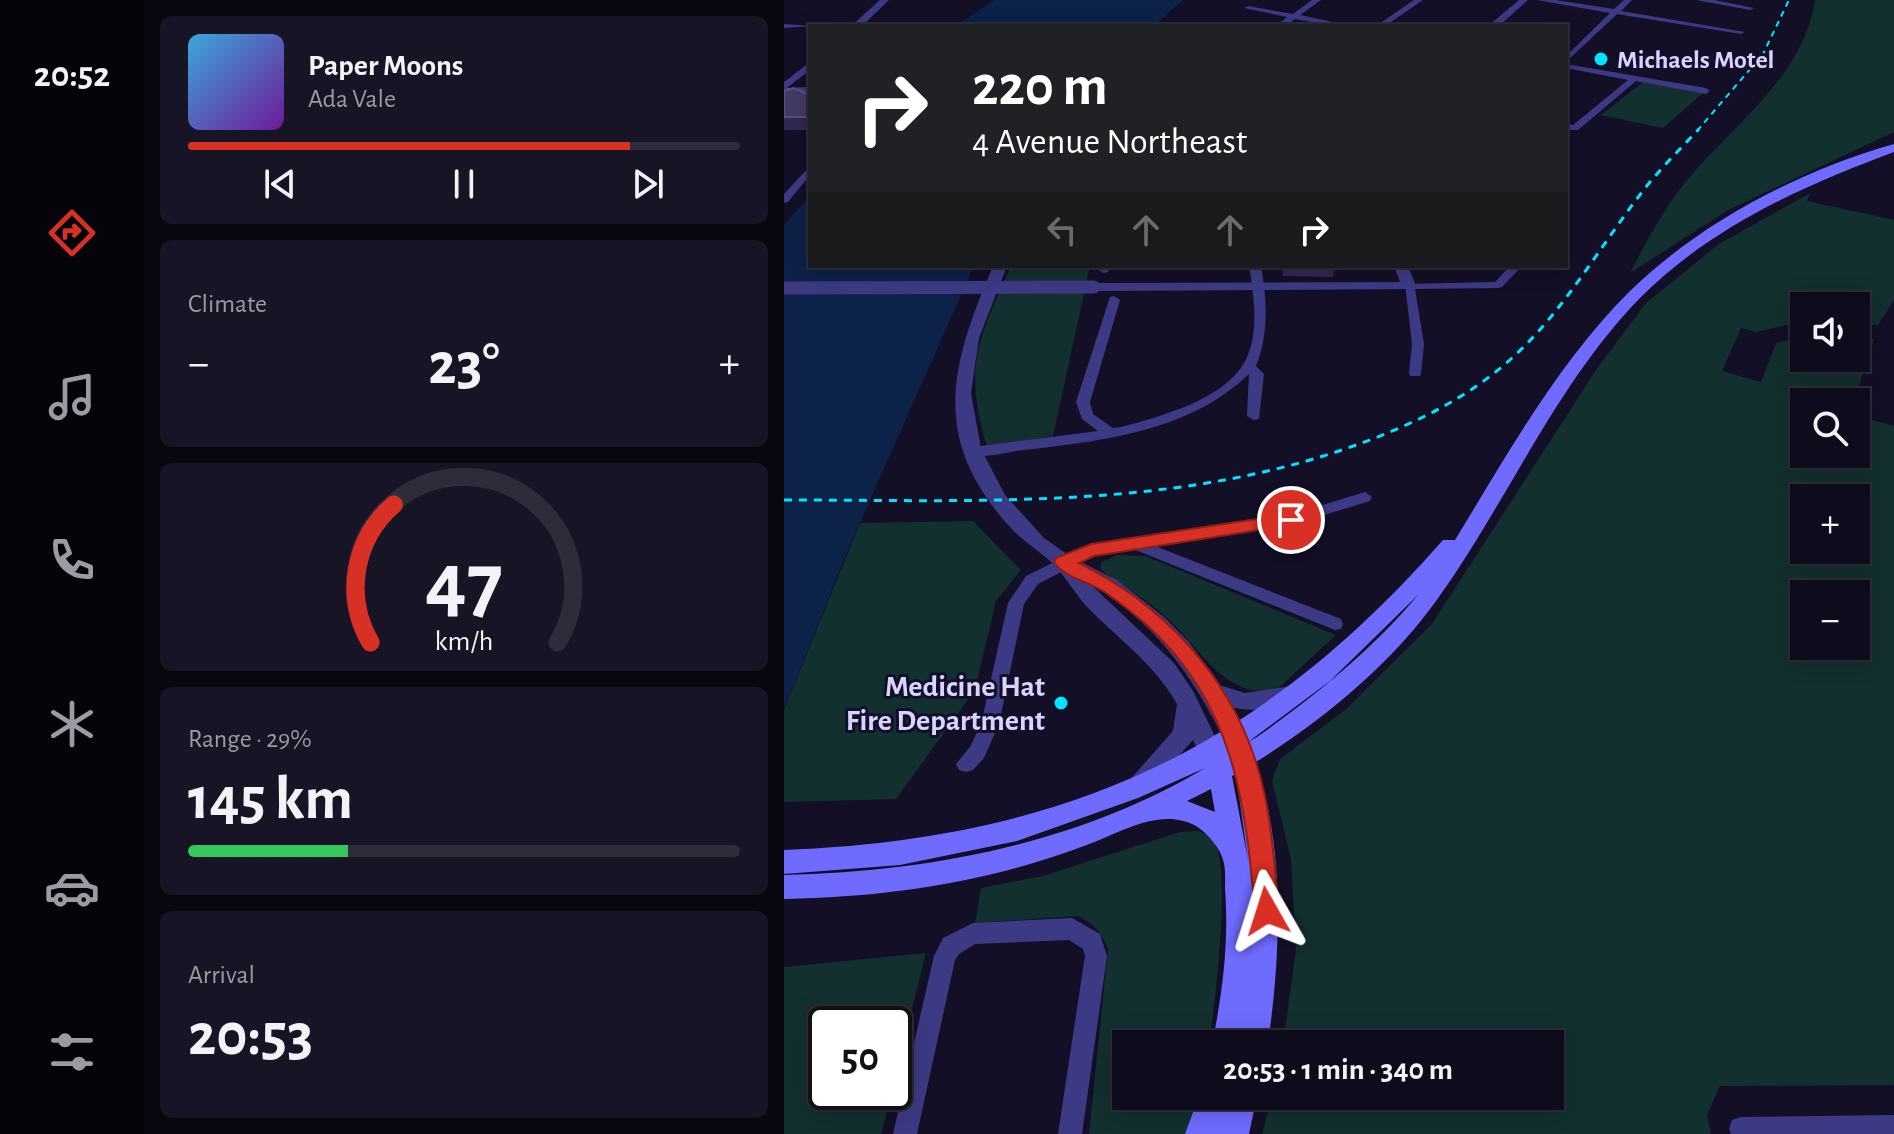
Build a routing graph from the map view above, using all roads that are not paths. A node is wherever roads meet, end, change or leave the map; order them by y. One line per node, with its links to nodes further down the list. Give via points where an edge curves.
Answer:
1 (885, 0): 12 (street)
2 (1317, 0): 11 (street)
3 (1419, 0): 15 (street)
4 (1524, 0): 16 (street)
5 (1541, 0): 10 (street)
6 (1628, 0): 10 (street)
7 (1700, 0): 9 (street)
8 (1248, 8): 11 (street)
9 (1750, 8)
10 (1616, 12): 19 (street); 20 (street)
11 (1292, 16): 13 (street); 14 (street)
12 (858, 24)
13 (1282, 24)
14 (1337, 24)
15 (1383, 24)
16 (1495, 24)
17 (784, 26): 18 (street)
18 (808, 26)
19 (1741, 32)
20 (1568, 61)
21 (1568, 63): 23 (street)
22 (808, 67): 24 (street)
23 (1635, 78): 26 (street); 27 (street)
24 (784, 89): 25 (street)
25 (808, 90)
26 (1706, 91)
27 (1571, 128)
28 (1894, 141): 30 (main road)
29 (1894, 148): 30 (main road)
30 (1855, 162): 46 (main road, via 1749,214 1650,280 1581,362)
31 (808, 171): 32 (street)
32 (784, 200)
33 (999, 268): 45 (street, via 976,322 965,366 963,405)
34 (1255, 268): 37 (street)
35 (1402, 268): 38 (street)
36 (1514, 268): 38 (street, via 1498,285)
37 (1259, 286): 38 (street); 39 (street, bridge); 41 (street)
38 (1409, 286): 42 (street, via 1418,344)
39 (784, 288)
40 (1114, 300): 44 (street, via 1083,402 1087,416)
41 (1249, 367): 43 (street, via 1258,374); 44 (street, via 1226,390 1201,404)
42 (1415, 373)
43 (1254, 416)
44 (1108, 431): 45 (street)
45 (973, 452): 49 (street, via 1007,515)
46 (1494, 493): 52 (main road, via 1407,592); 54 (main road, via 1446,571 1374,658 1324,703)
47 (1365, 497): 48 (street, via 1291,520)
48 (1134, 543): 49 (street, via 1091,550); 50 (street)
49 (1063, 562): 51 (street, via 1101,581 1157,623); 53 (street, via 1076,586 1138,640); 56 (street, via 1032,580 1016,603 990,724)
50 (1335, 624)
51 (1214, 692): 52 (street, via 1245,702); 54 (street)
52 (1296, 695): 54 (main road)
53 (1188, 701): 55 (street); 57 (street, via 1184,735)
54 (1240, 748): 55 (main road); 61 (main road, via 1267,911)
55 (1214, 762): 57 (main road); 58 (main road)
56 (966, 764)
57 (1138, 798): 58 (main road, via 1202,814 1218,827); 59 (main road, via 1035,852 957,872 873,884)
58 (1238, 862): 60 (main road, via 1242,936)
59 (790, 874)
60 (1230, 1030)
61 (1255, 1030)
62 (1209, 1110): 68 (main road)
63 (1239, 1110): 69 (main road)
64 (1894, 1127): 65 (street)
65 (1742, 1132)
66 (905, 1134): 67 (street, via 951,946 973,934 1072,929 1092,942 1096,956)
67 (1070, 1134)
68 (1201, 1134)
69 (1233, 1134)

